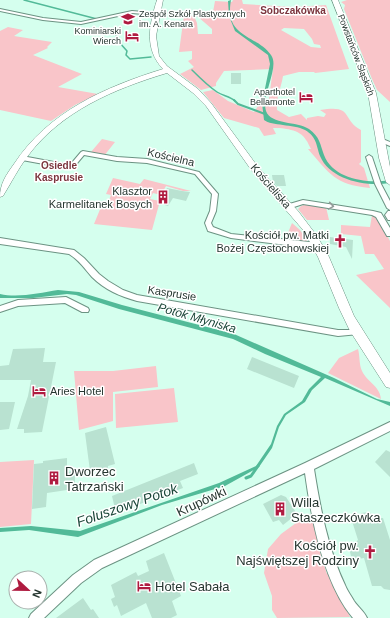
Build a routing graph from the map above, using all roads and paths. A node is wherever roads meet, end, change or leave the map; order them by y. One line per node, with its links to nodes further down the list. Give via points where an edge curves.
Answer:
1 (160, 0): 4 (street, Kościeliska)
2 (335, 0): 7 (street, Powstańców Śląskich, via 372,93)
3 (0, 10): 4 (street, via 71,22 98,20 132,12)
4 (155, 14): 5 (street, Kościeliska, via 153,49 157,59)
5 (168, 70): 10 (street, via 103,94 73,110 42,134); 13 (street, Kościeliska, via 207,102 254,169)
6 (390, 139): 7 (street)
7 (380, 140): 8 (street); 11 (street, Powstańców Śląskich)
8 (390, 144)
9 (369, 157): 14 (street)
10 (22, 158): 12 (street); 19 (street, Kościelna, via 71,167 83,153 147,161 197,173 215,194 216,199 208,223 210,229 231,236)
11 (390, 182)
12 (0, 194)
13 (288, 207): 17 (street, one-way to 17, via 303,202 373,213 379,216); 19 (street, Kościeliska)
14 (390, 208)
15 (390, 213): 16 (street)
16 (390, 218)
17 (390, 234)
18 (0, 241): 22 (street, Kasprusie, via 71,252 107,285 122,294 141,299 338,333)
19 (319, 246): 22 (street, Kościeliska)
20 (0, 309): 21 (street, via 18,303 66,300)
21 (85, 310)
22 (356, 332): 23 (street, Kościeliska)
23 (390, 383)
24 (390, 426): 25 (street, Krupówki)
25 (309, 466): 26 (street, Krupówki, via 98,564 77,579); 27 (street, via 331,564 347,600)
26 (35, 618)
27 (361, 618)

